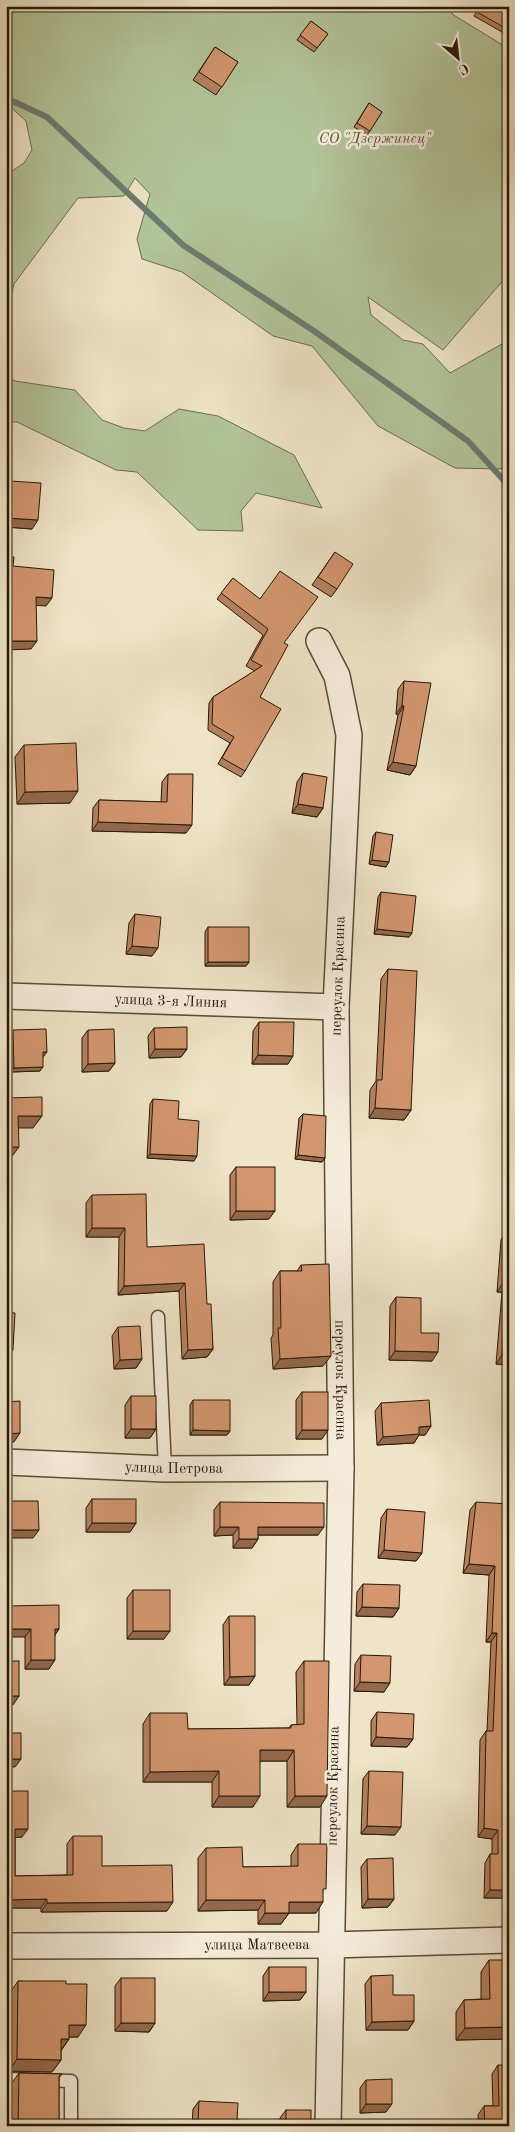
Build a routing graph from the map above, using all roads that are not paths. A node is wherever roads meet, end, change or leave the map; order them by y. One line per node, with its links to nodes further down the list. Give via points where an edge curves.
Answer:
1 (319, 641): 3 (street, переулок Красина, via 337,676 349,735)
2 (6, 996): 3 (street, улица 3-я Линия)
3 (336, 1007): 6 (street, переулок Красина)
4 (158, 1317): 7 (lane)
5 (6, 1462): 7 (street, улица Петрова)
6 (341, 1468): 7 (street, улица Петрова); 9 (street, переулок Красина)
7 (165, 1469)
8 (509, 1940): 9 (street, улица Матвеева)
9 (330, 1945): 10 (street, улица Матвеева); 13 (street, переулок Красина)
10 (6, 1946)
11 (6, 2079): 12 (lane, via 71,2081)
12 (71, 2126)
13 (328, 2126)

